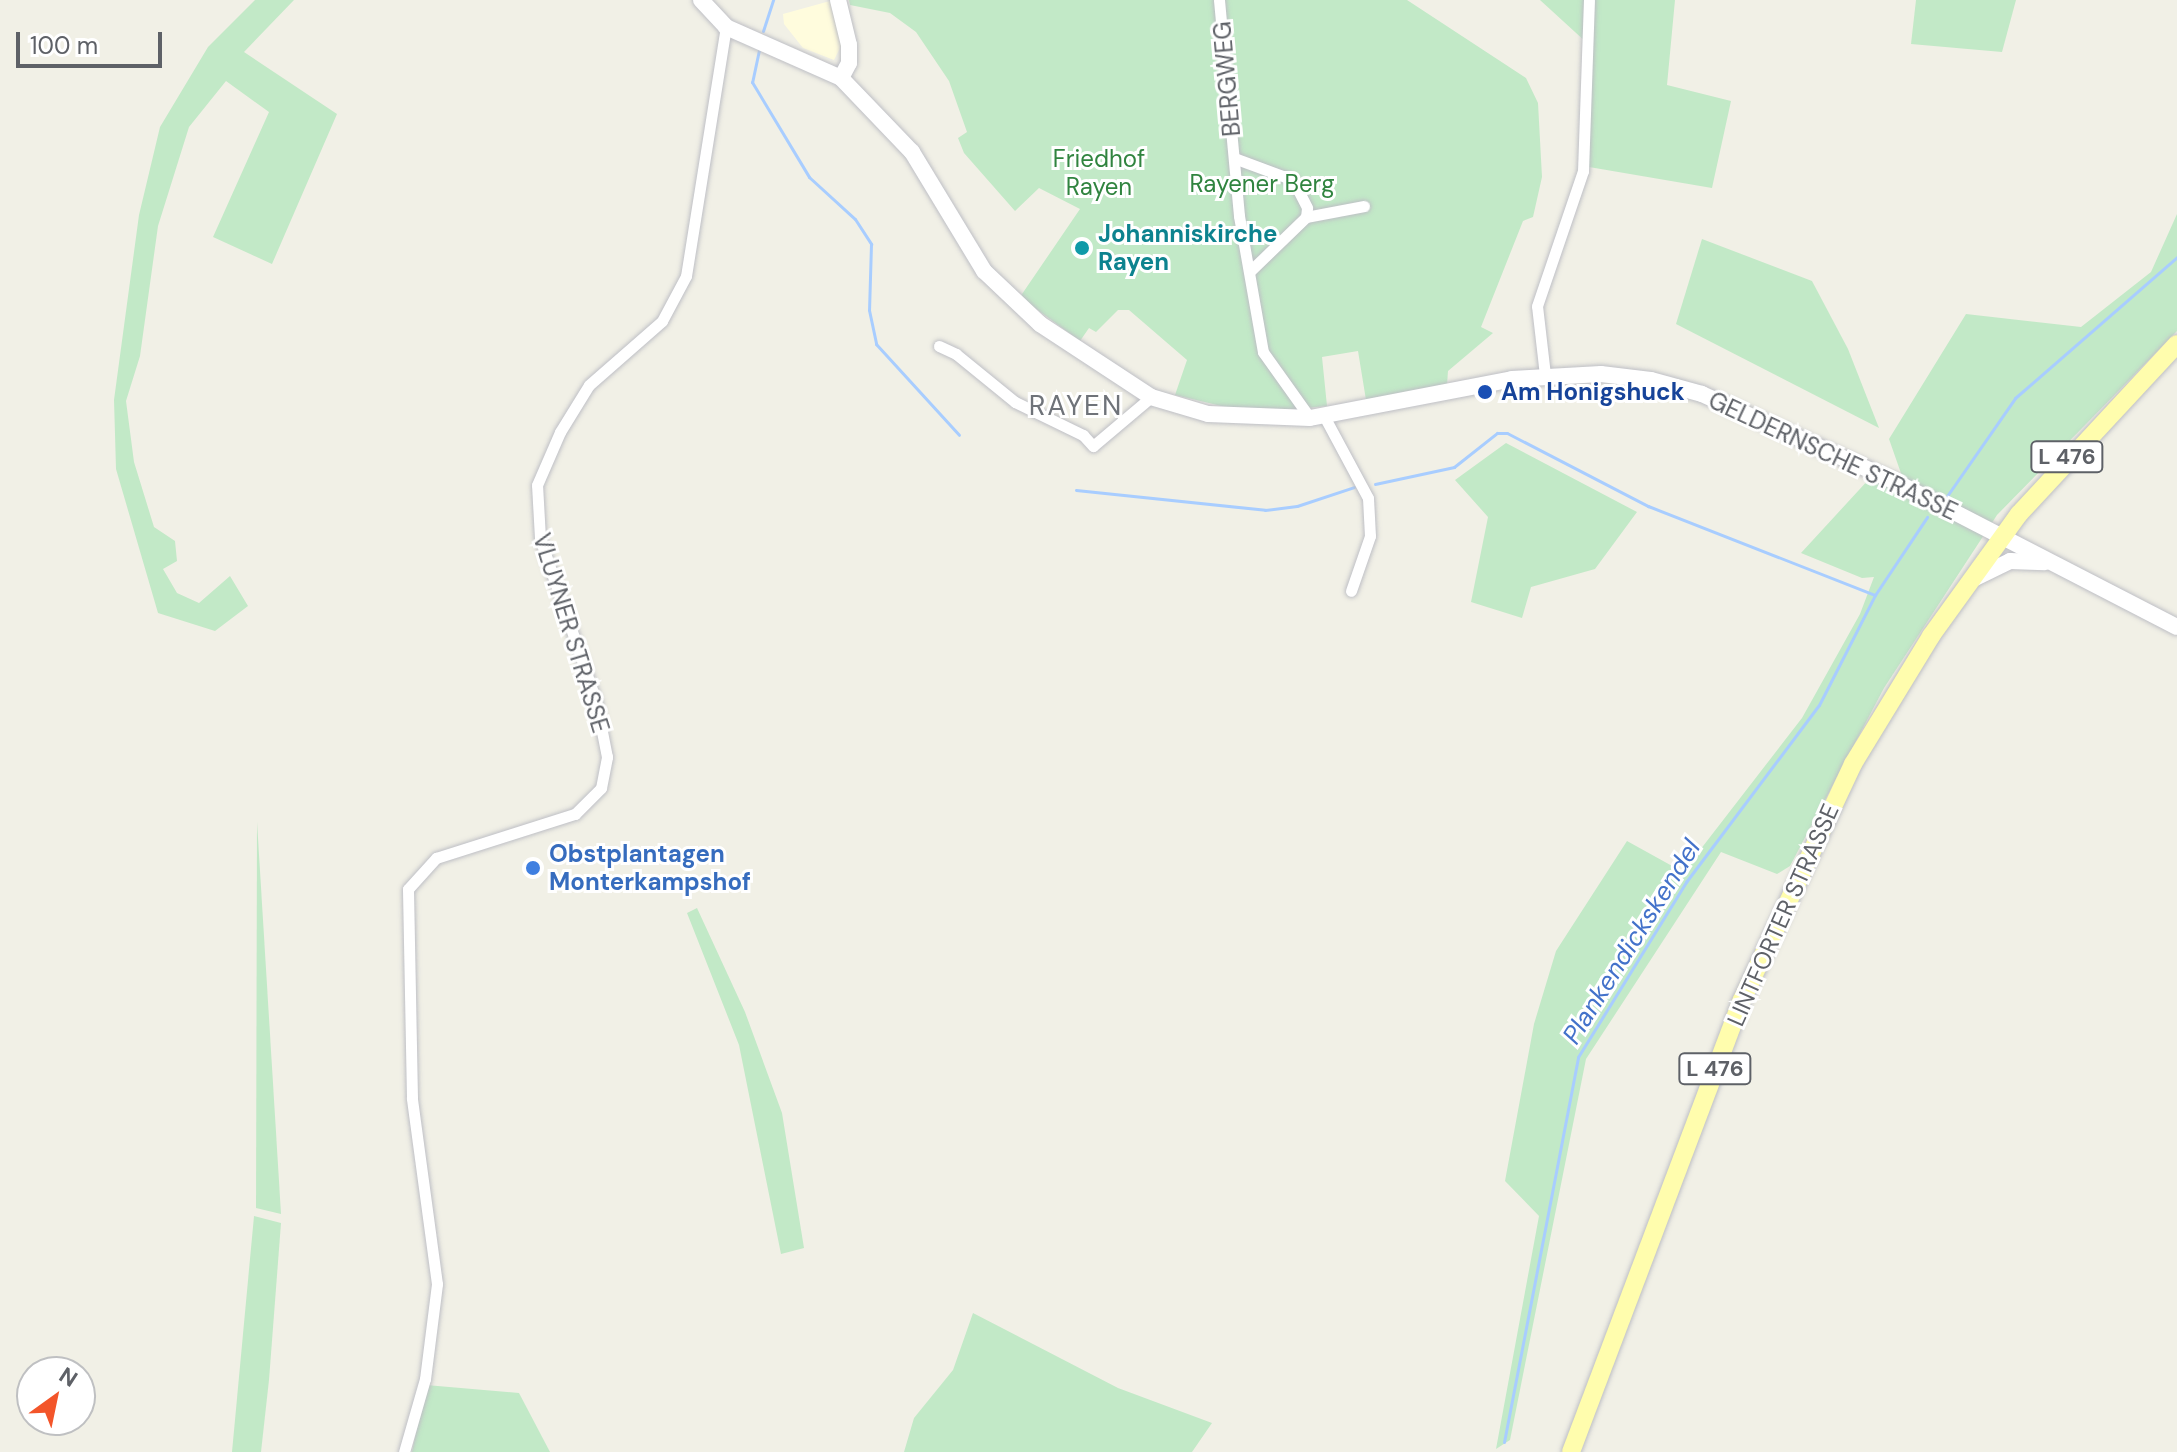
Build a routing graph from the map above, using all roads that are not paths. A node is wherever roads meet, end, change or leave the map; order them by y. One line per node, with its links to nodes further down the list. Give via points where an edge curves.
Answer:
1 (701, 0): 5 (main road, GELDERNSCHE STRASSE)
2 (838, 0): 6 (main road, via 849,45 849,63)
3 (1219, 0): 7 (street, BERGWEG)
4 (1589, 0): 13 (street, via 1583,171 1537,306)
5 (726, 27): 6 (main road, GELDERNSCHE STRASSE); 21 (street, VLUYNER STRASSE, via 686,276 662,321 589,385 560,432 537,485 540,538 596,701 607,757 601,788 575,814 436,858 408,889 412,1098 437,1284 425,1379)
6 (841, 78): 14 (main road, GELDERNSCHE STRASSE, via 912,152 984,271 1040,324)
7 (1234, 158): 9 (street, BERGWEG, via 1293,180 1300,187); 10 (street, BERGWEG)
8 (1364, 206): 9 (street)
9 (1306, 217): 10 (street)
10 (1250, 271): 15 (street, BERGWEG, via 1263,352)
11 (2177, 344): 16 (main road, LINTFORTER STRASSE / L 476, via 2063,462)
12 (939, 346): 14 (street, via 1015,402 1083,435 1093,446)
13 (1545, 375): 15 (main road, GELDERNSCHE STRASSE); 16 (main road, GELDERNSCHE STRASSE, via 1625,376 1702,394)
14 (1151, 397): 15 (main road, GELDERNSCHE STRASSE, via 1208,414)
15 (1317, 417): 19 (street, via 1368,498 1370,536)
16 (2003, 536): 17 (main road, GELDERNSCHE STRASSE); 18 (main road, LINTFORTER STRASSE / L 476)
17 (2051, 563): 18 (main road, via 2010,561); 20 (main road, GELDERNSCHE STRASSE)
18 (1972, 580): 22 (main road, LINTFORTER STRASSE / L 476, via 1853,764 1794,879 1742,1000)
19 (1351, 591)
20 (2177, 627)
21 (404, 1452)
22 (1571, 1452)

